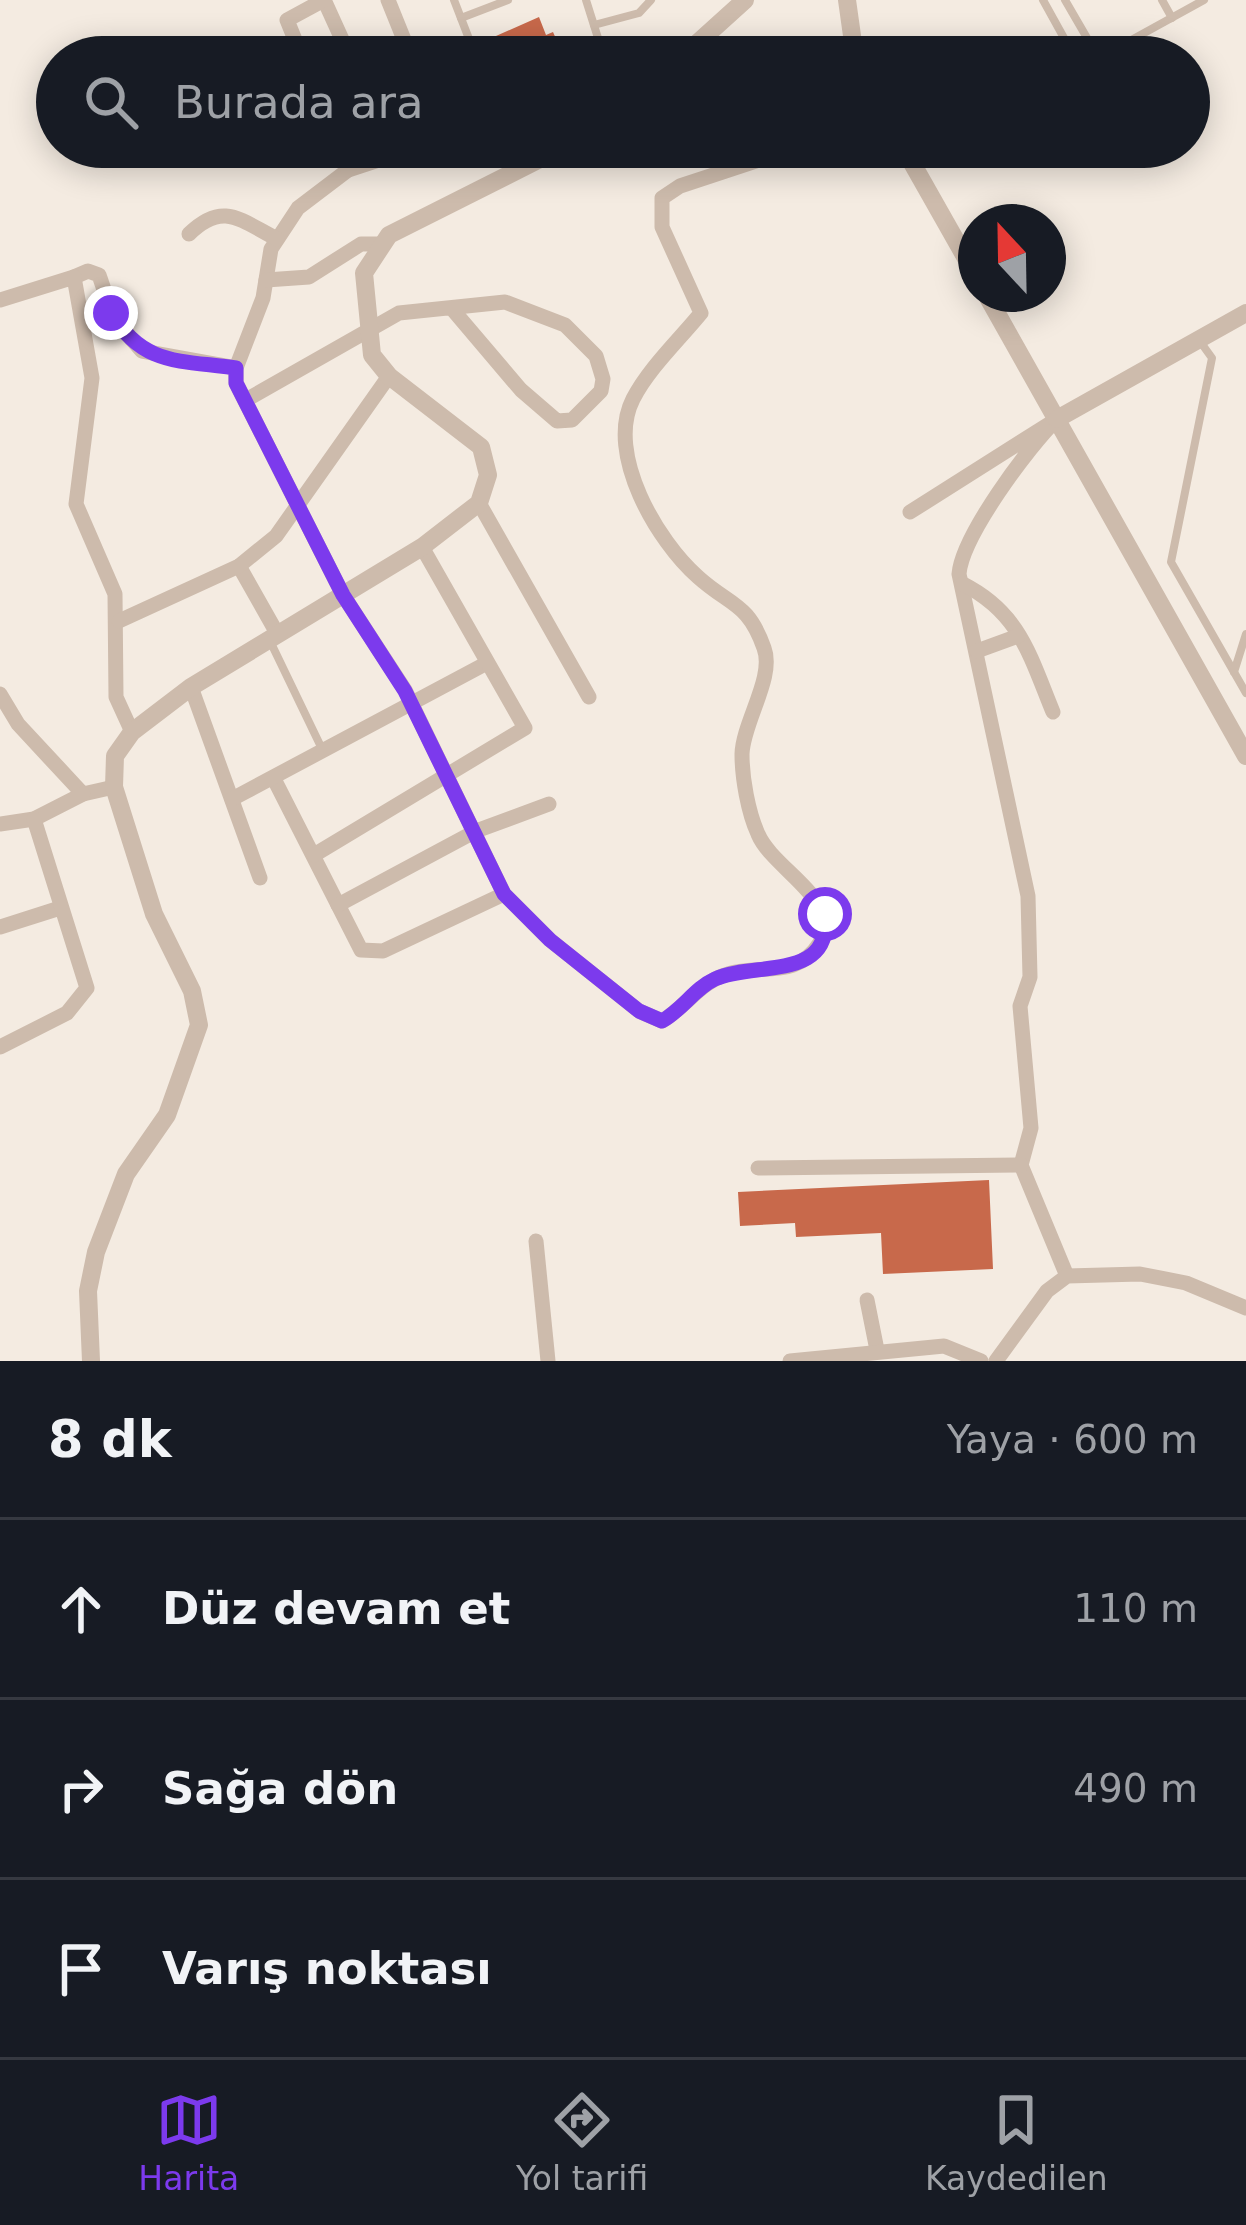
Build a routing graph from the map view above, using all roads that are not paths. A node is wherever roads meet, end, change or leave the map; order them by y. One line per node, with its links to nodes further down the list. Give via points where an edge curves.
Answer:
1 (388, 0): 18 (street)
2 (454, 0): 13 (lane)
3 (508, 0): 13 (lane)
4 (586, 0): 15 (lane)
5 (651, 0): 15 (lane, via 639,14)
6 (746, 0): 21 (street)
7 (848, 0): 22 (street)
8 (1043, 0): 23 (lane)
9 (1065, 0): 24 (lane)
10 (1162, 0): 14 (lane)
11 (1204, 0): 14 (lane)
12 (324, 1): 16 (street, via 287,20); 17 (street)
13 (461, 18): 19 (lane)
14 (1172, 18): 25 (lane)
15 (595, 25): 20 (lane)
16 (293, 36)
17 (340, 36)
18 (403, 36)
19 (468, 36)
20 (598, 36)
21 (706, 36)
22 (852, 36)
23 (1063, 36)
24 (1087, 36)
25 (1135, 36)
26 (353, 168): 30 (street)
27 (525, 168): 33 (street)
28 (735, 168): 81 (street, via 662,198 662,227 701,313 626,415 652,528 699,579 747,609 767,654 742,752 747,792 772,858 825,914 823,940 801,963 707,982 656,1021)
29 (916, 168): 34 (street)
30 (348, 170): 32 (street, via 298,208)
31 (189, 234): 32 (street, via 206,218 227,214)
32 (277, 239): 36 (street)
33 (380, 244): 36 (street, via 361,244 309,277); 41 (street, via 364,273)
34 (958, 244)
35 (74, 277): 37 (street); 43 (street, via 98,275 114,319 142,351); 54 (street, via 92,378 76,504)
36 (266, 280): 43 (street)
37 (0, 300)
38 (452, 310): 38 (street, via 505,302 565,326 596,356 601,391 572,420 557,421); 41 (street, via 399,314)
39 (996, 312): 46 (street)
40 (1246, 314): 42 (street)
41 (365, 328): 44 (street); 45 (street)
42 (1199, 340): 46 (street); 60 (lane, via 1212,358 1171,562)
43 (236, 368): 45 (street)
44 (389, 376): 47 (street, via 481,447 488,475); 48 (street)
45 (246, 400): 48 (street)
46 (1057, 419): 49 (street); 52 (street, via 971,538 961,558); 69 (street)
47 (478, 503): 50 (street); 64 (street)
48 (302, 504): 51 (street); 53 (street)
49 (910, 512)
50 (422, 547): 53 (street); 59 (street)
51 (238, 566): 54 (street); 57 (street)
52 (964, 584): 56 (street, via 997,601); 58 (street)
53 (343, 595): 57 (street); 65 (street)
54 (119, 621): 67 (street, via 116,697)
55 (1246, 634): 60 (lane)
56 (1018, 636): 58 (street); 66 (street)
57 (273, 637): 61 (street); 68 (lane)
58 (977, 651): 86 (street, via 1028,896 1030,977 1020,1006 1031,1128)
59 (487, 662): 65 (street); 70 (street, via 525,728)
60 (1234, 673): 62 (lane)
61 (191, 686): 67 (street); 74 (street)
62 (1246, 693)
63 (0, 694): 73 (street)
64 (589, 697)
65 (411, 703): 68 (street); 70 (street)
66 (1053, 712)
67 (132, 732): 72 (street, via 115,756)
68 (323, 751): 71 (street)
69 (1246, 756)
70 (448, 777): 78 (street); 79 (street)
71 (274, 779): 74 (street); 79 (street)
72 (114, 787): 73 (street); 93 (street, via 199,1024 167,1115 126,1174 96,1252 88,1291)
73 (83, 794): 76 (street)
74 (232, 799): 80 (street)
75 (549, 804): 78 (street)
76 (34, 819): 77 (street); 83 (street)
77 (0, 824)
78 (476, 831): 81 (street); 82 (street)
79 (314, 855): 82 (street)
80 (260, 878)
81 (504, 894): 82 (street, via 375,953 357,945)
82 (338, 905)
83 (60, 908): 84 (street); 85 (street, via 87,988 67,1013)
84 (0, 927)
85 (0, 1046)
86 (1021, 1165): 87 (street); 89 (street)
87 (758, 1168)
88 (536, 1241): 94 (street)
89 (1066, 1276): 91 (street, via 1141,1274 1186,1282); 97 (street)
90 (867, 1300): 92 (street)
91 (1246, 1308)
92 (878, 1350): 95 (street); 96 (street, via 944,1346)
93 (91, 1361)
94 (548, 1361)
95 (790, 1361)
96 (980, 1361)
97 (996, 1361)

